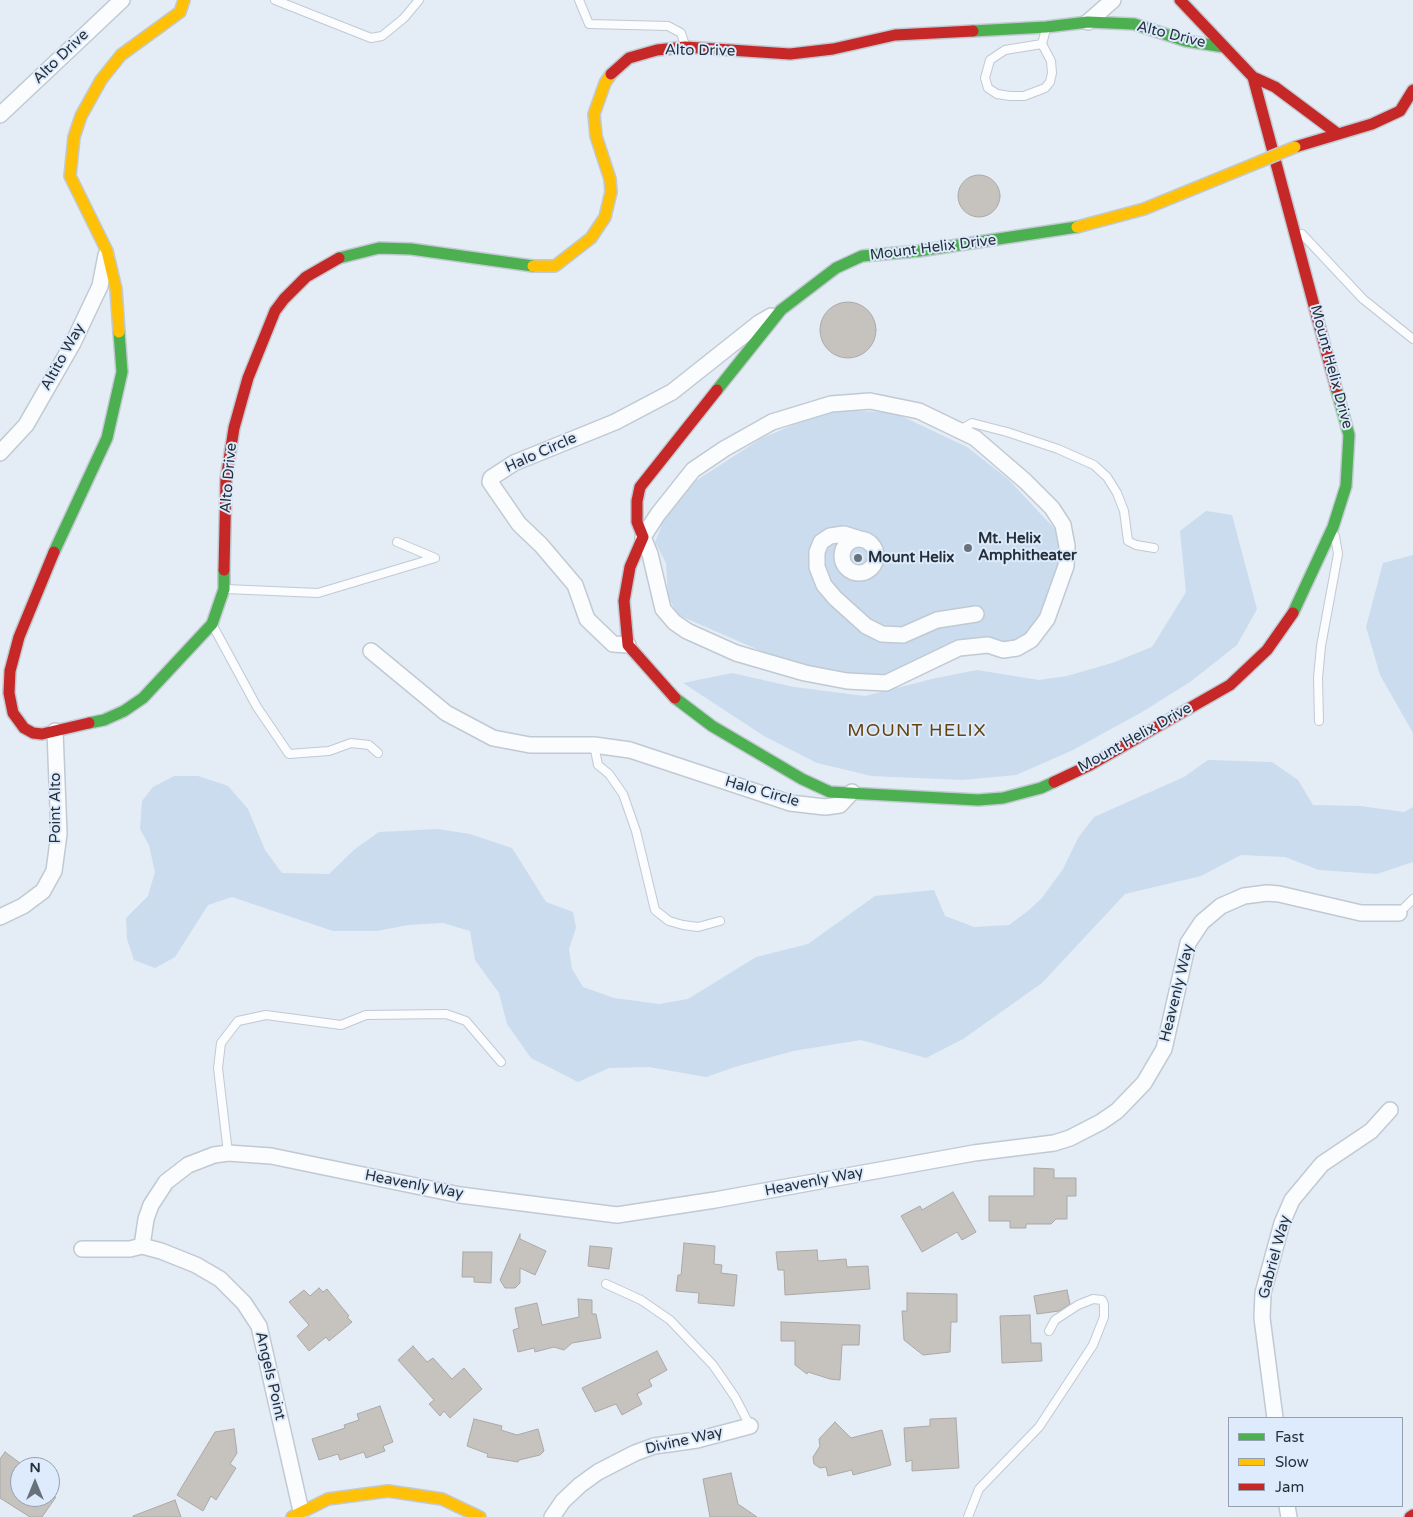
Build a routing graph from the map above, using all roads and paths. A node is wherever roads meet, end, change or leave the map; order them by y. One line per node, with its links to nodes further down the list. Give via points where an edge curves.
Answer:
1 (122, 0): 15 (street, Alto Drive)
2 (184, 0): 18 (street, Alto Drive, via 180,12 121,54 101,80 81,116 74,137 70,176)
3 (274, 0): 4 (lane, via 371,38 382,36)
4 (419, 0)
5 (579, 0): 11 (lane, via 589,24 668,26 681,33)
6 (1113, 0): 8 (street)
7 (1180, 0): 12 (street, Mount Helix Drive)
8 (1088, 22): 9 (street, Alto Drive); 12 (street, Alto Drive, via 1134,24 1186,41)
9 (1046, 27): 10 (lane); 11 (street, Alto Drive, via 895,35 833,49 790,54)
10 (1042, 44): 10 (lane, via 1005,50 990,60 985,78 988,88 997,94 1010,96 1024,96 1045,88 1052,73 1051,61)
11 (685, 47): 28 (street, Alto Drive, via 629,58 605,83 596,104 594,125 610,179 609,205 600,228 555,266 411,248 378,248 354,252 332,261 306,277 284,299 275,312 248,378 234,428 226,479)
12 (1224, 47): 13 (street, Mount Helix Drive)
13 (1253, 77): 16 (street, via 1275,87); 17 (street, Mount Helix Drive)
14 (1413, 90): 16 (street, Mount Helix Drive, via 1400,111)
15 (0, 115)
16 (1338, 134): 19 (street, Mount Helix Drive, bridge, via 1295,147 1144,209 1097,224 919,251 862,256 836,268)
17 (1294, 226): 20 (lane, via 1363,299); 23 (street, Mount Helix Drive, via 1349,435 1346,486)
18 (107, 251): 22 (street, Altito Way, via 100,286 73,343 26,425); 34 (street, Alto Drive, via 116,289 122,347 117,398 107,438 66,524 19,637 8,682 17,721 33,733)
19 (781, 310): 24 (street, Mount Helix Drive, via 640,487 637,522); 31 (street, Halo Circle, via 759,323 672,392 615,422 514,463 491,478 490,482 519,524 575,585 587,619 613,644)
20 (1413, 339)
21 (960, 430): 24 (street, Mount Helix Drive, via 919,411 870,401 831,404 772,422 693,470); 24 (street, Mount Helix Drive, via 975,438 1025,481 1052,508 1063,525 1067,546 1061,584 1047,619 1031,640 1017,648 1003,650 988,645 960,648 886,683 847,681 744,655 687,631 674,622 663,609); 27 (lane, via 972,423 1058,449 1094,465 1117,493 1124,510 1128,541)
22 (0, 453)
23 (1332, 527): 33 (lane, via 1338,554 1321,646); 37 (street, Mount Helix Drive, via 1294,611 1282,632 1256,663 1230,685 1090,765 1041,788 1003,798 978,800)
24 (643, 537): 31 (street, Mount Helix Drive, via 630,567 624,601)
25 (860, 539): 29 (street, via 844,534 830,536 821,542 816,567 824,585 835,598 866,626 882,634 903,635 938,620)
26 (398, 542): 28 (lane, via 434,558 318,593)
27 (1154, 548)
28 (224, 589): 30 (street, Alto Drive)
29 (976, 614)
30 (212, 624): 34 (street, Alto Drive, via 143,698 130,707 104,720); 36 (lane, via 257,707 289,754 329,751 351,743 368,745)
31 (628, 645): 37 (street, Mount Helix Drive, via 670,694 712,726 802,779 830,792)
32 (371, 651): 35 (street, Halo Circle, via 446,712 493,738 530,745)
33 (1319, 721)
34 (55, 731): 40 (street, Point Alto, via 59,834 54,871 43,891)
35 (594, 745): 37 (street, Halo Circle, via 630,750 790,803 825,807 840,805); 41 (lane, via 598,765 623,794 636,831 655,910 670,921 683,925 698,927)
36 (378, 753)
37 (852, 792)
38 (1413, 899): 39 (lane)
39 (1400, 913): 44 (street, Heavenly Way, via 1361,913 1267,893 1244,896 1221,906 1202,922 1188,943 1164,1049 1144,1083 1101,1122 1070,1138 1037,1147 974,1153 617,1215 460,1195 271,1156)
40 (0, 917)
41 (720, 921)
42 (501, 1062): 44 (lane, via 466,1022 446,1014 366,1014 341,1025 266,1014 238,1022 221,1043 218,1068)
43 (1390, 1110): 49 (street, Gabriel Way, via 1371,1131 1322,1164 1292,1200 1282,1224 1263,1293 1262,1318)
44 (228, 1153): 45 (street, Heavenly Way, via 188,1165 166,1182 146,1218)
45 (142, 1246): 46 (street, Angels Point); 51 (street, Angels Point, via 179,1257 220,1279 244,1303 259,1326)
46 (82, 1249)
47 (606, 1284): 50 (lane, via 641,1300 670,1320 713,1365)
48 (1049, 1331): 54 (lane, via 1054,1320 1078,1305 1093,1299 1102,1300 1104,1316 1093,1345 1039,1427 979,1489)
49 (1275, 1417)
50 (750, 1426): 53 (street, Divine Way, via 635,1453 580,1486 563,1501)
51 (296, 1514): 52 (street, via 328,1499 388,1491 442,1499)
52 (480, 1517)
53 (552, 1517)
54 (968, 1517)

